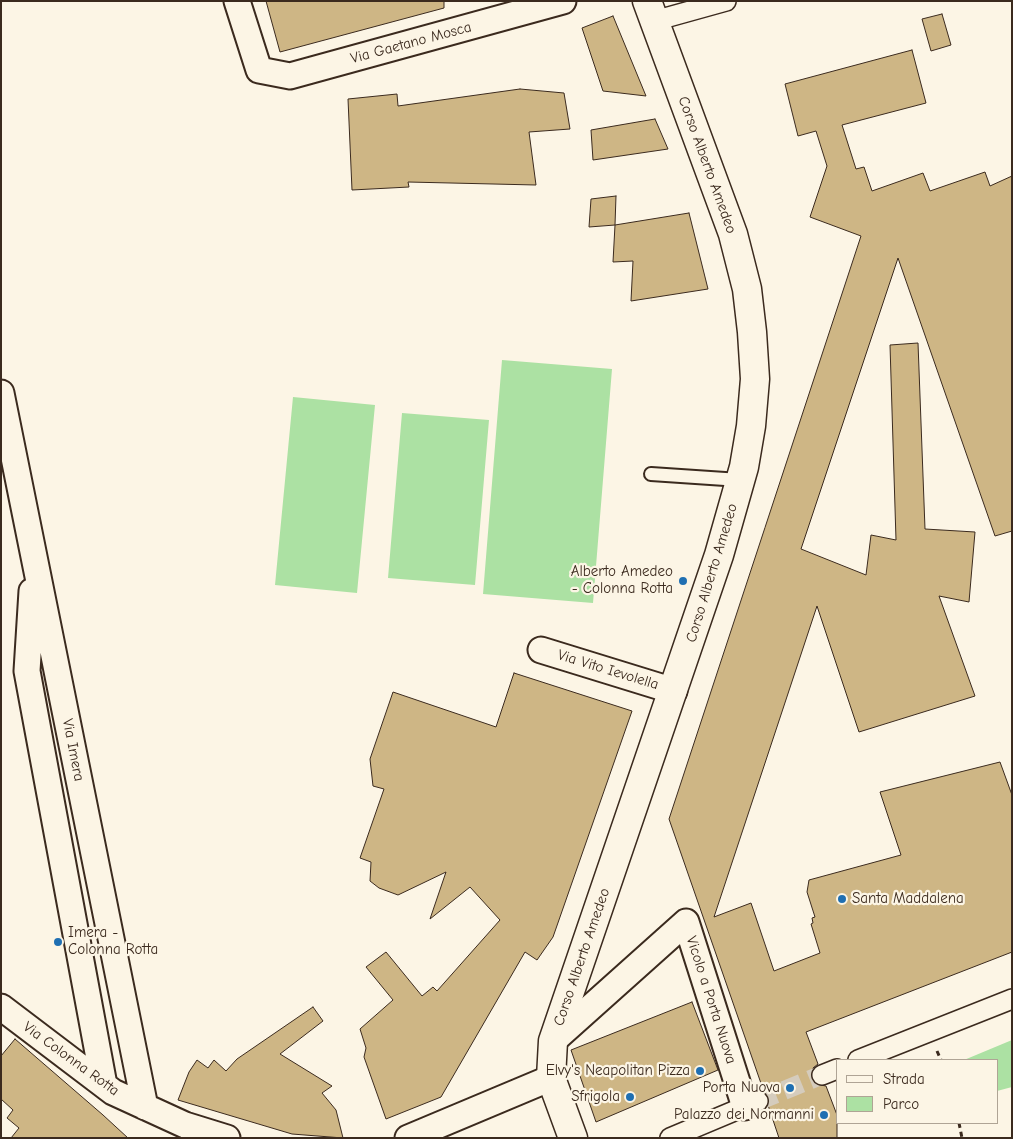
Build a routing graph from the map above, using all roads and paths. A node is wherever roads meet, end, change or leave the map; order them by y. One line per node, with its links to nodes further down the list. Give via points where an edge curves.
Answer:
1 (237, 1): 2 (street, Via Gaetano Mosca, via 259,70 290,76)
2 (563, 1)
3 (726, 1): 4 (street)
4 (651, 11): 7 (street, Corso Alberto Amedeo, via 733,234 746,289 755,379)
5 (1, 394): 8 (street, Via Imera)
6 (651, 474): 7 (lane)
7 (740, 480): 10 (street, Corso Alberto Amedeo)
8 (35, 559): 16 (street, via 27,672); 18 (street, Via Imera)
9 (541, 650): 10 (street, Via Vito Ievolella)
10 (674, 690): 13 (street, Corso Alberto Amedeo)
11 (1012, 999): 14 (street)
12 (6, 1020): 16 (street, Via Colonna Rotta)
13 (553, 1041): 15 (street, Corso Alberto Amedeo); 17 (street, Vicolo a Porta Nuova, via 686,922)
14 (861, 1059)
15 (551, 1078): 21 (street); 22 (street, Corso Alberto Amedeo)
16 (104, 1085): 18 (street, Via Colonna Rotta)
17 (751, 1104): 23 (street)
18 (145, 1108): 20 (street, Via Colonna Rotta, via 184,1125)
19 (959, 1124): 24 (path)
20 (227, 1138)
21 (408, 1138)
22 (573, 1138)
23 (670, 1138)
24 (962, 1138)

